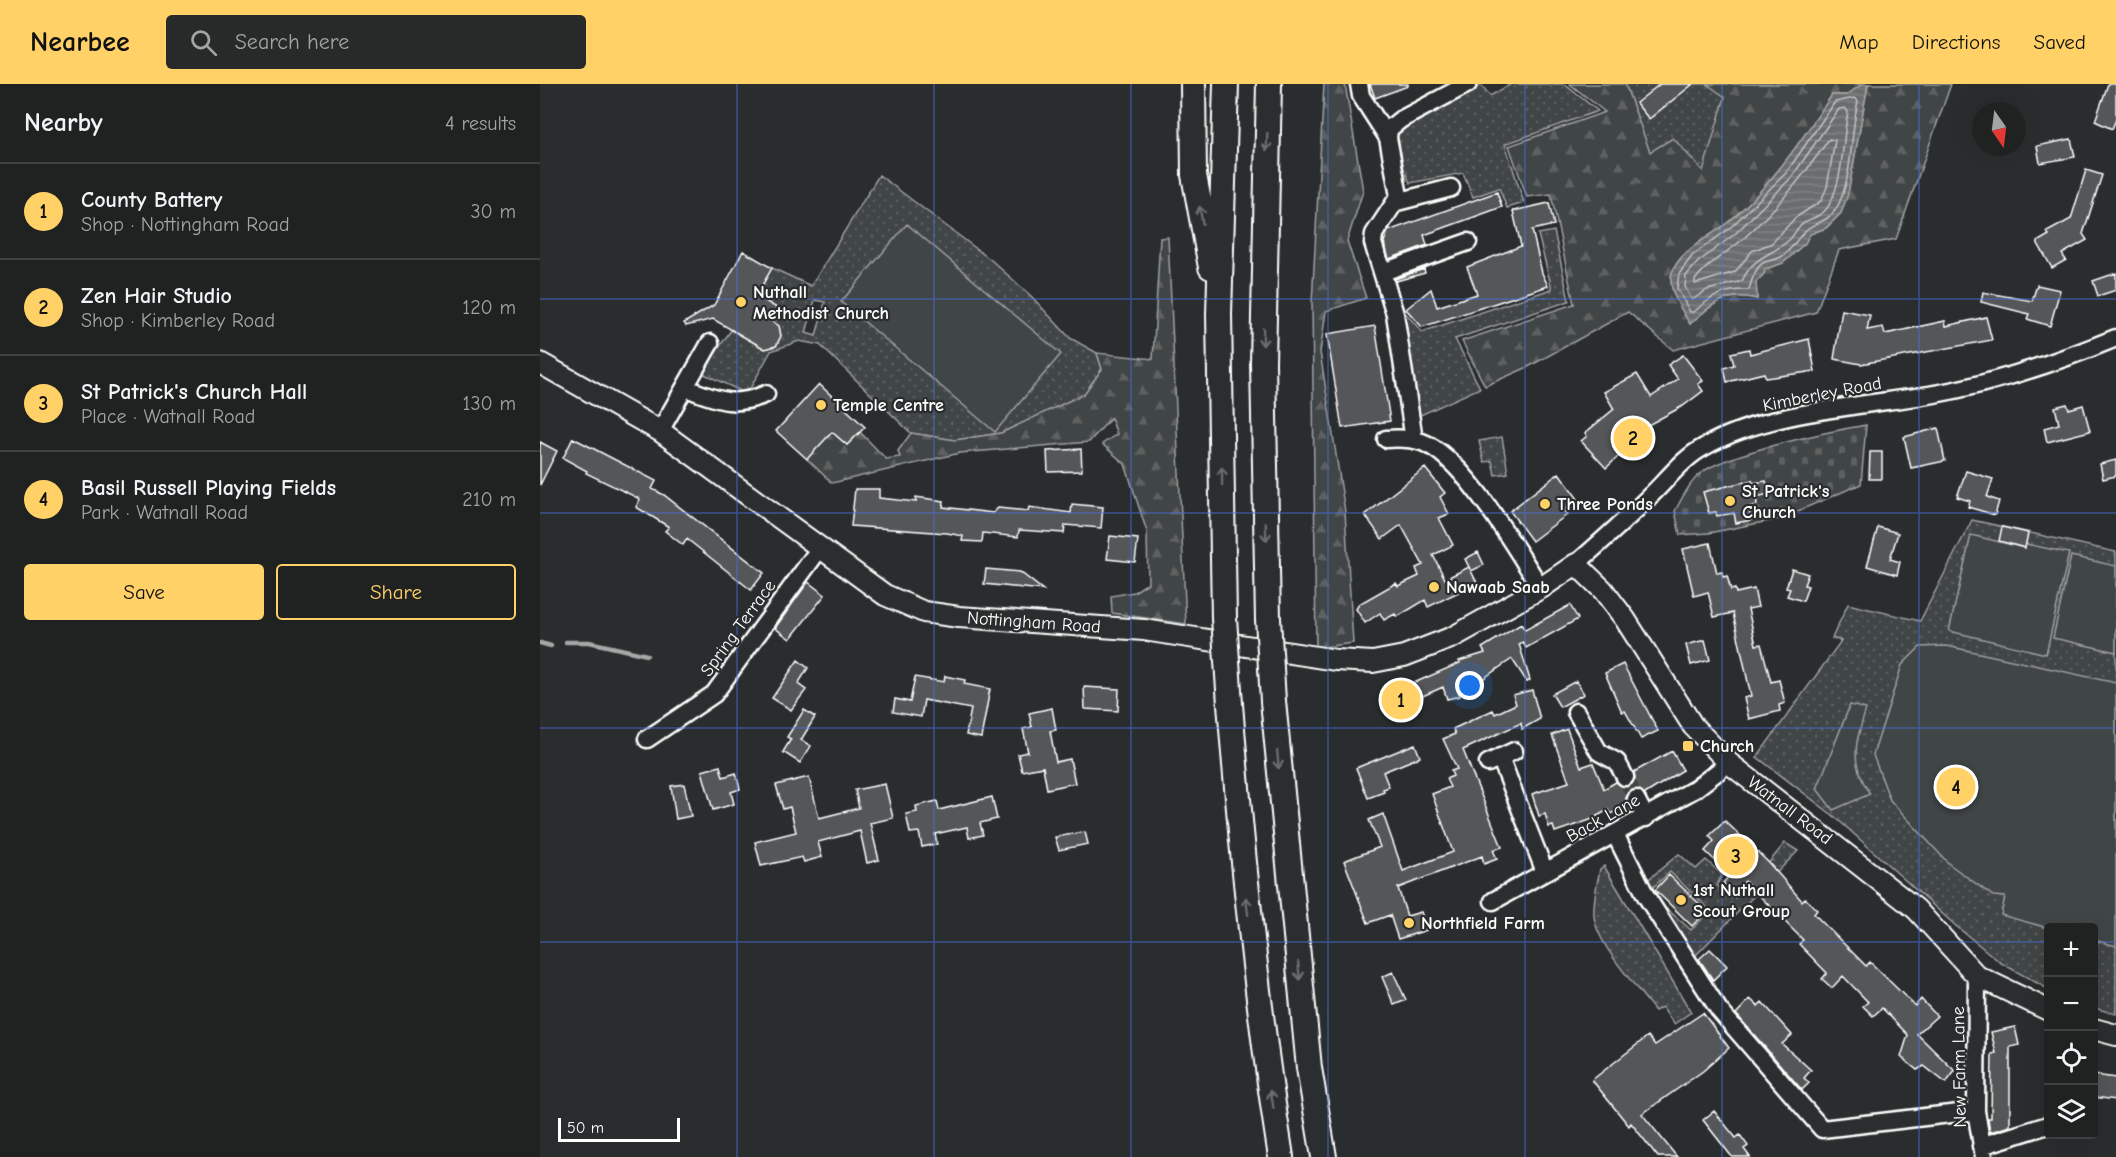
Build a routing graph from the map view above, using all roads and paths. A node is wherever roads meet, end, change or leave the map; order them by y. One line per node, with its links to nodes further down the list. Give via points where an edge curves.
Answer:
1 (1193, 84): 11 (highway, one-way to 1, via 1194,176)
2 (1226, 84): 11 (highway)
3 (1269, 84): 41 (highway, one-way to 41, bridge, via 1263,363 1268,619 1309,1068)
4 (1359, 84): 6 (street, via 1361,96)
5 (1468, 84): 6 (street, via 1393,124)
6 (1388, 138): 8 (street, via 1399,187)
7 (1451, 188): 8 (street)
8 (1397, 202): 10 (street, via 1374,234 1373,243)
9 (1468, 242): 10 (street)
10 (1383, 272): 19 (street, via 1395,314)
11 (1220, 314): 40 (highway, one-way to 11, bridge, via 1244,883 1230,704 1224,618)
12 (2116, 338): 21 (street, Kimberley Road, via 2058,362 1998,380 1834,409 1731,435 1703,447 1686,460)
13 (710, 343): 15 (street)
14 (540, 363): 17 (main road, Nottingham Road)
15 (686, 388): 16 (street, via 720,401 745,403); 17 (street)
16 (766, 394)
17 (660, 431): 20 (main road, Nottingham Road)
18 (1386, 439): 19 (street)
19 (1414, 440): 22 (street, via 1441,452 1474,489)
20 (820, 548): 22 (main road, Nottingham Road, via 885,595 924,612 958,618 1144,630 1356,661 1391,659 1439,644); 24 (street, Spring Terrace, via 714,694)
21 (1576, 564): 22 (main road, Nottingham Road); 26 (main road, Watnall Road, via 1625,619 1693,726)
22 (1541, 588)
23 (1576, 712): 27 (street, via 1599,752 1617,762)
24 (647, 739)
25 (1500, 757): 31 (street)
26 (1729, 763): 29 (street, Back Lane); 33 (main road, Watnall Road, via 1916,909)
27 (1625, 777)
28 (1636, 799): 29 (street)
29 (1646, 818): 30 (street, Back Lane)
30 (1615, 834): 31 (street, Back Lane); 37 (street, via 1646,896 1719,1010 1822,1129)
31 (1545, 872): 32 (street, Back Lane)
32 (1493, 901)
33 (1977, 976): 34 (main road, Watnall Road); 37 (street, New Farm Lane)
34 (2044, 1008)
35 (2098, 1030): 36 (main road)
36 (2116, 1035)
37 (1976, 1111): 39 (street, New Farm Lane)
38 (2044, 1127): 39 (street)
39 (1983, 1152)
40 (1281, 1157)
41 (1324, 1157)

